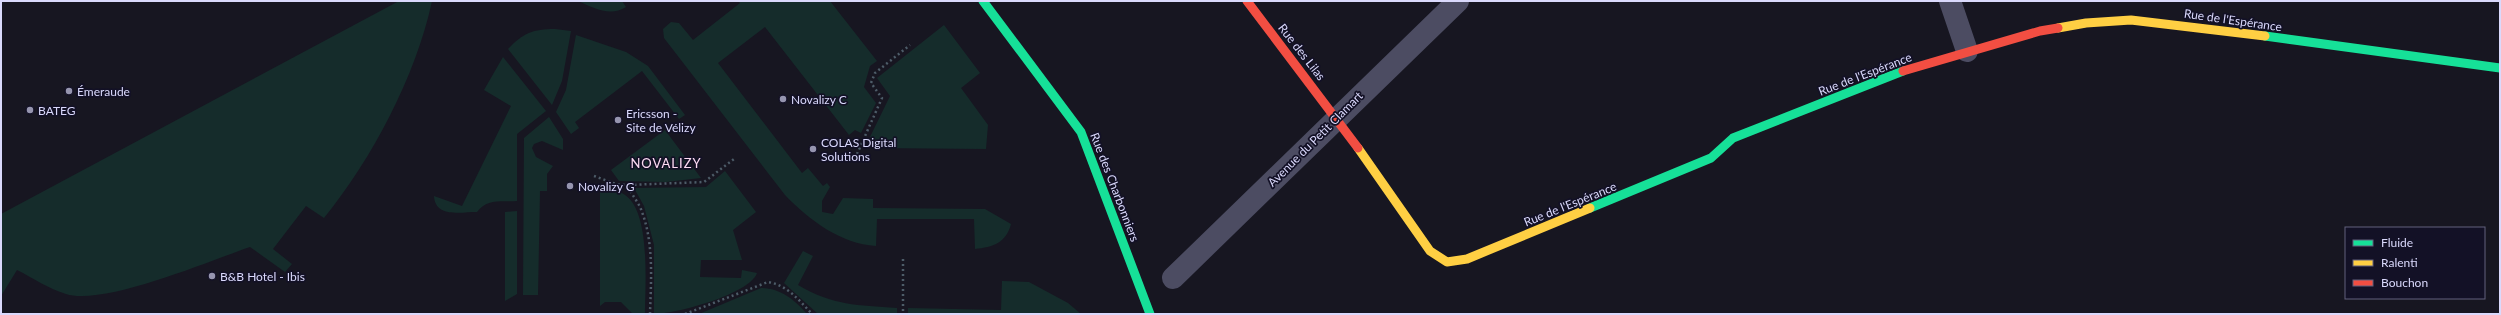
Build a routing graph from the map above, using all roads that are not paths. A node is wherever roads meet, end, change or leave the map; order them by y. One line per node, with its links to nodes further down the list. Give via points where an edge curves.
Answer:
1 (983, 1): 9 (street, Rue des Charbonniers, via 1081,132)
2 (1247, 1): 7 (street, Rue des Lilas)
3 (1458, 1): 7 (street, Avenue du Petit Clamart)
4 (1950, 1): 5 (street)
5 (1967, 51): 6 (street, Rue de l'Espérance, via 2040,31 2086,23 2132,20); 7 (street, Rue de l'Espérance, via 1899,72 1733,138 1711,158 1467,259 1447,262 1430,251)
6 (2500, 68)
7 (1336, 117): 8 (street, Avenue du Petit Clamart)
8 (1173, 278)
9 (1150, 314)

